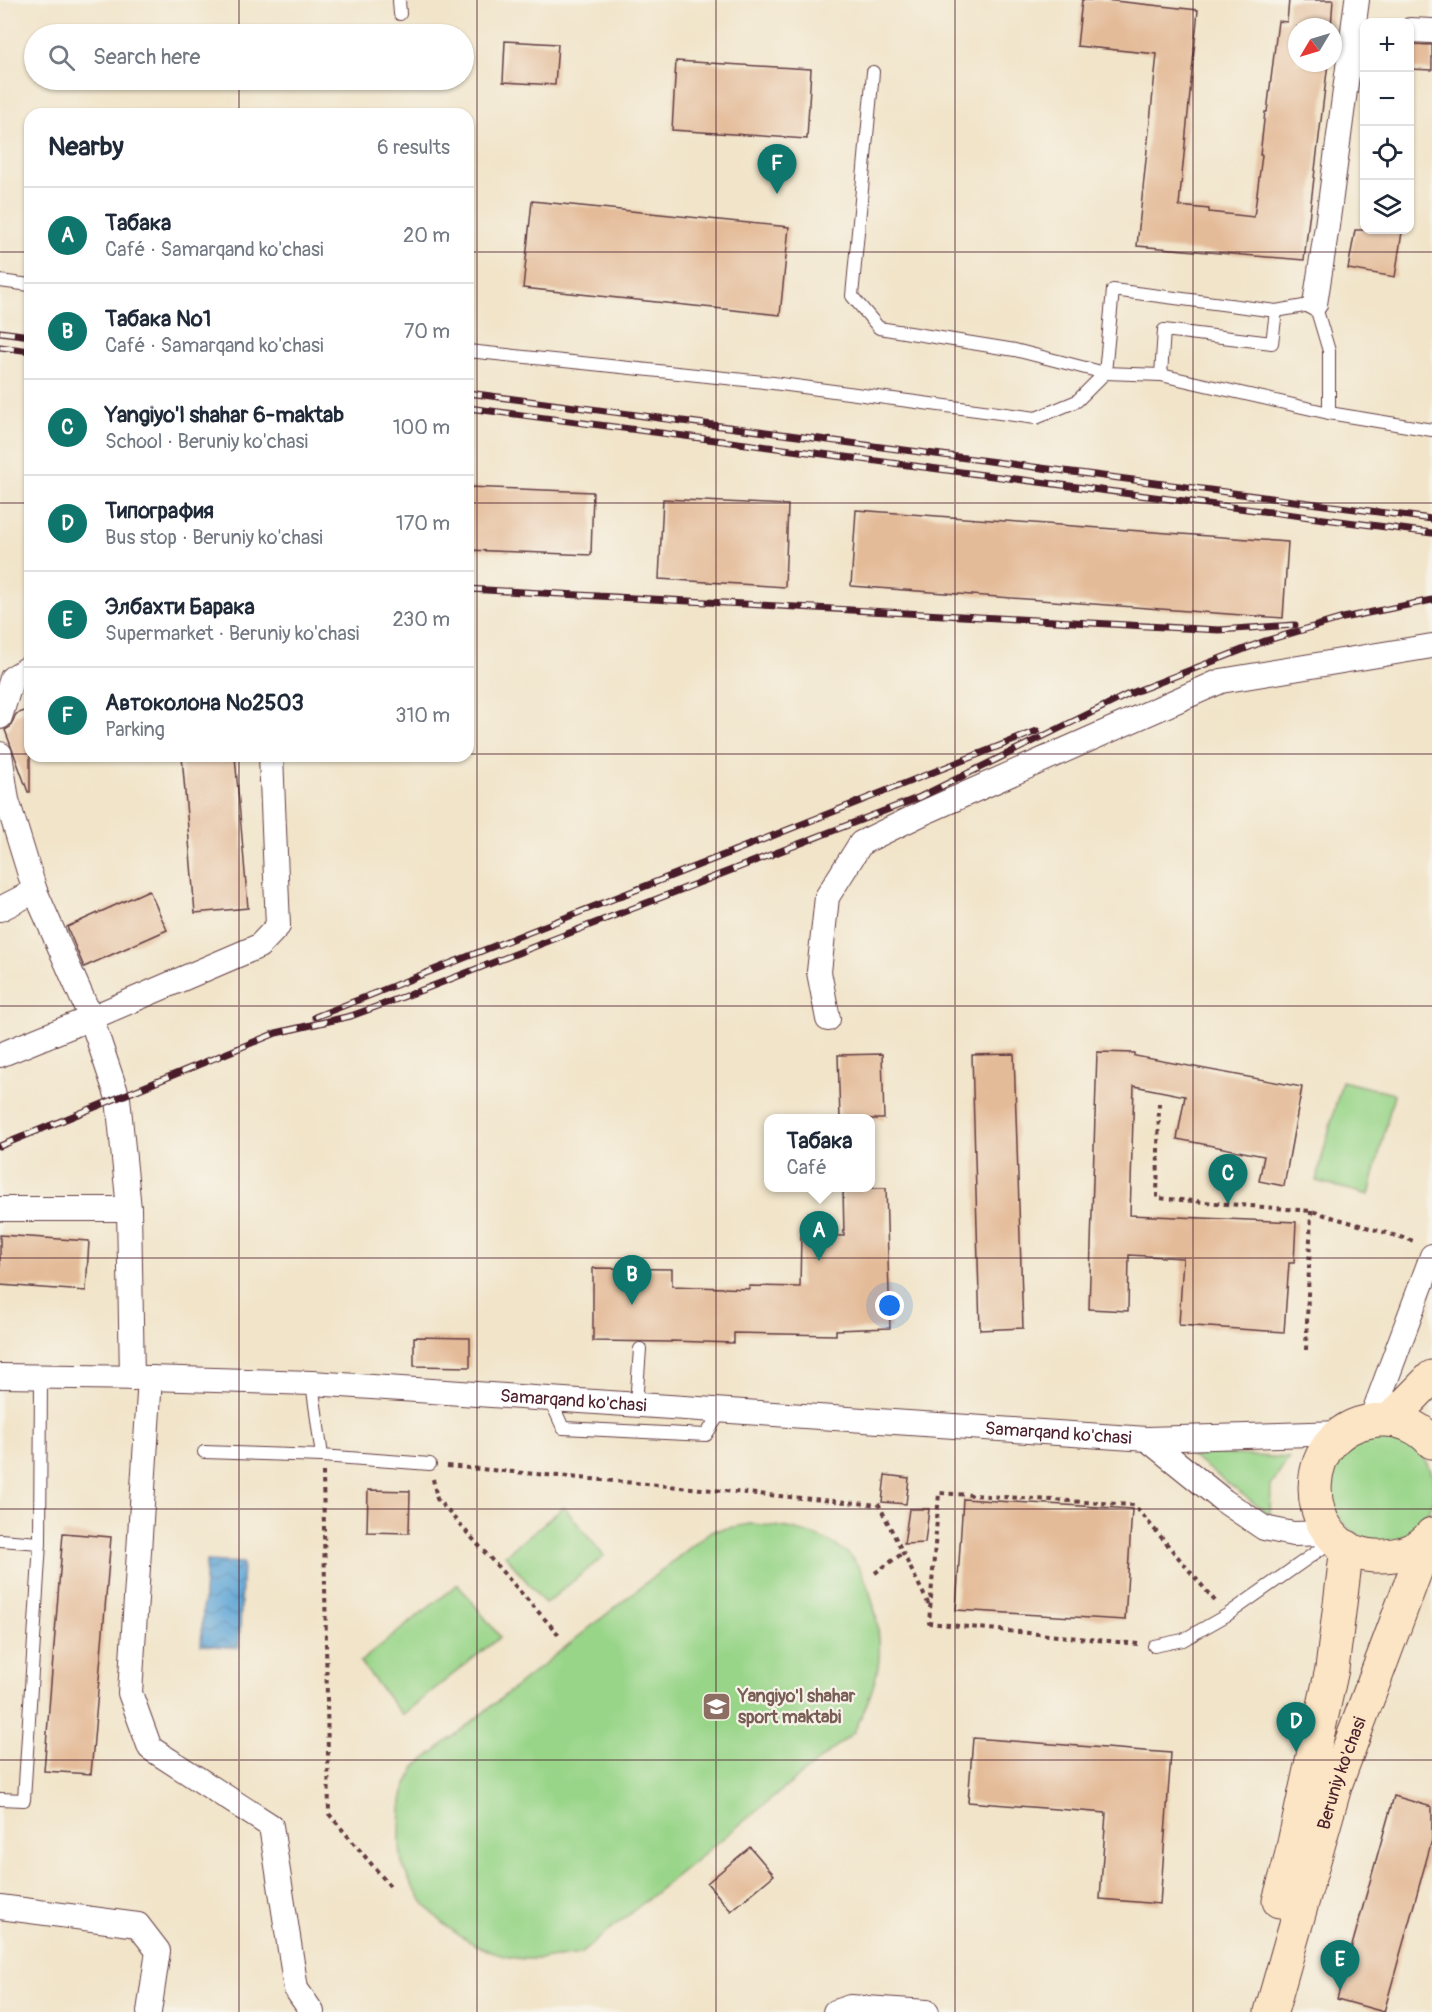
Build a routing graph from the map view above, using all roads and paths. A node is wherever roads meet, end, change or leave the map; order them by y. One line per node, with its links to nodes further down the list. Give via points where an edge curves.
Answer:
1 (399, 0): 3 (lane)
2 (1357, 0): 4 (street)
3 (400, 14)
4 (1359, 27): 10 (street)
5 (1414, 30): 6 (street)
6 (1432, 31)
7 (873, 72): 13 (lane, via 852,296 879,328 1015,350)
8 (0, 280): 9 (lane)
9 (24, 284)
10 (1315, 304): 11 (lane); 15 (lane, via 1329,351)
11 (1276, 311): 13 (lane, via 1113,290); 14 (lane, via 1272,343 1164,330)
12 (474, 352): 13 (lane, via 773,383 1036,418 1077,401)
13 (1105, 373): 14 (lane)
14 (1161, 375): 15 (lane)
15 (1329, 413): 16 (lane)
16 (1432, 430)
17 (1432, 646): 25 (street, via 1221,681 861,843 827,897 819,972)
18 (24, 671): 19 (street, via 12,678)
19 (0, 717)
20 (0, 754): 22 (street, via 7,800)
21 (271, 762): 24 (street, via 278,926 259,946)
22 (35, 891): 23 (street); 24 (street)
23 (0, 909)
24 (92, 1018): 26 (street); 29 (street, via 118,1098)
25 (828, 1019)
26 (0, 1055)
27 (1159, 1103): 30 (path, via 1157,1198)
28 (0, 1209): 29 (street)
29 (129, 1209): 37 (street)
30 (1311, 1211): 31 (path); 33 (path)
31 (1426, 1250): 42 (street)
32 (640, 1349): 40 (lane)
33 (1306, 1350)
34 (0, 1376): 35 (street, Samarqand ko'chasi)
35 (42, 1377): 37 (street, Samarqand ko'chasi); 52 (lane)
36 (1432, 1377): 42 (main road)
37 (141, 1378): 38 (street, Samarqand ko'chasi); 63 (street, via 130,1693 150,1748 271,1826 296,1989)
38 (312, 1383): 39 (street, Samarqand ko'chasi); 47 (lane)
39 (550, 1399): 40 (street, Samarqand ko'chasi); 41 (lane, via 563,1428 705,1435)
40 (636, 1404): 41 (street, Samarqand ko'chasi)
41 (722, 1410): 44 (street, Samarqand ko'chasi)
42 (1380, 1420): 43 (main road, via 1355,1425); 45 (main road, via 1410,1425)
43 (1341, 1433): 44 (street, Samarqand ko'chasi); 51 (main road, via 1325,1449 1316,1469 1314,1492 1319,1514)
44 (1147, 1439): 51 (street, Samarqand ko'chasi, via 1264,1528)
45 (1432, 1442)
46 (204, 1452): 47 (lane)
47 (322, 1456): 48 (lane); 60 (path, via 329,1814)
48 (430, 1464): 53 (path, via 879,1505); 57 (path, via 437,1499)
49 (1430, 1537): 51 (main road, Beruniy ko'chasi, via 1409,1551 1388,1557 1367,1555); 67 (main road, Beruniy ko'chasi, via 1336,1783)
50 (0, 1540): 52 (lane)
51 (1338, 1540): 56 (lane); 66 (main road, Beruniy ko'chasi, via 1332,1669 1289,1866)
52 (40, 1543): 59 (lane, via 24,1800)
53 (903, 1553): 54 (path); 55 (path)
54 (875, 1573)
55 (930, 1607): 56 (path, via 939,1493 1134,1505); 58 (path, via 929,1623)
56 (1227, 1615): 58 (lane, via 1183,1640)
57 (560, 1636)
58 (1154, 1646)
59 (0, 1799)
60 (390, 1886)
61 (0, 1907): 62 (street, via 138,1925 158,1951)
62 (149, 2012)
63 (312, 2012)
64 (835, 2012): 65 (street, via 850,2007)
65 (927, 2012)
66 (1248, 2012)
67 (1271, 2012)

